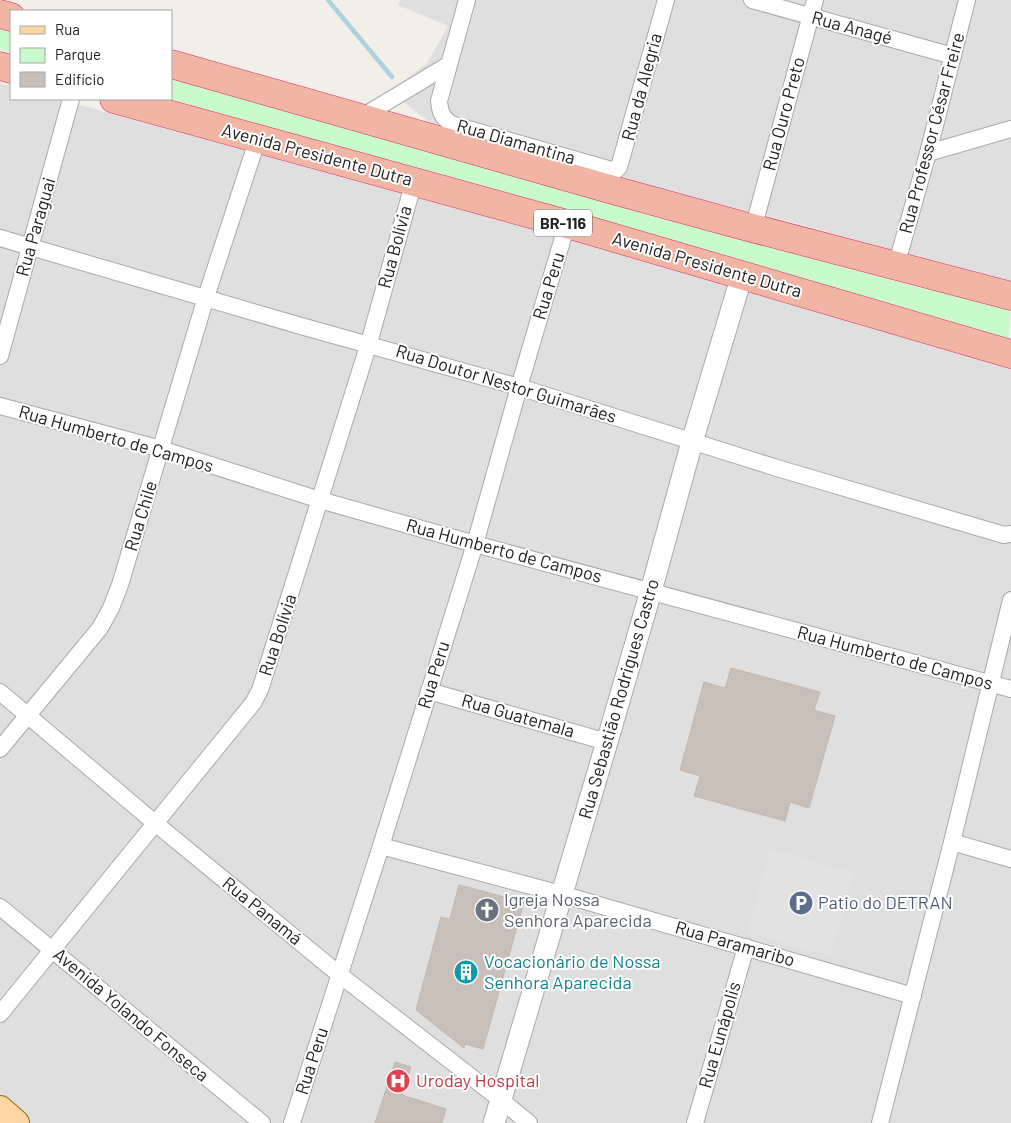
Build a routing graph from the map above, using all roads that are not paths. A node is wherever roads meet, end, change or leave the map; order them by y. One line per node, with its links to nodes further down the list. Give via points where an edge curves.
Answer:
1 (467, 0): 9 (street, Rua Diamantina)
2 (666, 0): 16 (street, Rua da Alegria, via 620,167)
3 (752, 0): 6 (street, Rua Anagé)
4 (814, 0): 6 (street, Rua Ouro Preto)
5 (967, 0): 7 (street, Rua Professor César Freire)
6 (810, 16): 7 (street, Rua Anagé); 19 (street, Rua Ouro Preto)
7 (953, 56): 15 (street, Rua Professor César Freire)
8 (172, 64): 12 (highway, BR-116)
9 (448, 65): 12 (street); 16 (street, Rua Diamantina, via 439,101 440,112 451,124)
10 (72, 100): 21 (street, Rua Paraguai)
11 (118, 100): 14 (highway, Avenida Presidente Dutra / BR-116)
12 (360, 118): 19 (highway, BR-116)
13 (1011, 129): 15 (street)
14 (258, 138): 17 (highway, Avenida Presidente Dutra / BR-116); 25 (street, Rua Chile)
15 (928, 153): 22 (street, Rua Professor César Freire)
16 (615, 171)
17 (414, 181): 18 (highway, Avenida Presidente Dutra / BR-116); 26 (street, Rua Bolívia)
18 (567, 224): 23 (highway, Avenida Presidente Dutra / BR-116); 29 (street, Rua Peru)
19 (754, 229): 22 (highway, BR-116)
20 (0, 238): 21 (street, Rua Doutor Nestor Guimarães)
21 (30, 246): 25 (street, Rua Doutor Nestor Guimarães); 28 (street, Rua Paraguai)
22 (896, 266): 24 (highway, BR-116)
23 (742, 275): 27 (highway, Avenida Presidente Dutra / BR-116); 31 (street, Rua Sebastião Rodrigues Castro)
24 (1011, 296)
25 (206, 297): 26 (street, Rua Doutor Nestor Guimarães); 32 (street, Rua Chile)
26 (369, 343): 29 (street, Rua Doutor Nestor Guimarães); 33 (street, Rua Bolívia)
27 (1011, 354)
28 (0, 356)
29 (519, 387): 31 (street, Rua Doutor Nestor Guimarães); 35 (street, Rua Peru)
30 (0, 406): 32 (street, Rua Humberto de Campos)
31 (692, 442): 34 (street, Rua Doutor Nestor Guimarães); 36 (street, Rua Sebastião Rodrigues Castro)
32 (161, 449): 33 (street, Rua Humberto de Campos); 42 (street, Rua Chile, via 111,608 100,628)
33 (320, 500): 35 (street, Rua Humberto de Campos); 45 (street, Rua Bolívia, via 260,690 253,703)
34 (1011, 534)
35 (476, 544): 36 (street, Rua Humberto de Campos); 40 (street, Rua Peru)
36 (651, 591): 38 (street, Rua Humberto de Campos); 43 (street, Rua Sebastião Rodrigues Castro)
37 (1011, 600): 38 (street)
38 (990, 684): 39 (street, Rua Humberto de Campos); 46 (street)
39 (1011, 689)
40 (429, 691): 43 (street, Rua Guatemala); 47 (street, Rua Peru)
41 (0, 692): 42 (street, Rua Panamá)
42 (28, 714): 44 (street, Rua Chile); 45 (street, Rua Panamá)
43 (607, 742): 49 (street, Rua Sebastião Rodrigues Castro)
44 (0, 749)
45 (155, 823): 52 (street, Rua Bolívia); 53 (street, Rua Panamá)
46 (952, 842): 48 (street); 54 (street)
47 (382, 846): 49 (street, Rua Paramaribo); 53 (street, Rua Peru)
48 (1011, 859)
49 (561, 894): 51 (street, Rua Paramaribo); 56 (street, Rua Sebastião Rodrigues Castro)
50 (0, 907): 52 (street, Avenida Yolando Fonseca)
51 (746, 947): 54 (street, Rua Paramaribo); 63 (street, Rua Eunápolis)
52 (53, 950): 55 (street, Rua Bolívia); 59 (street, Avenida Yolando Fonseca)
53 (340, 975): 56 (street, Rua Panamá); 60 (street, Rua Peru)
54 (914, 996): 64 (street)
55 (0, 1014)
56 (501, 1100): 61 (street, Rua Sebastião Rodrigues Castro); 62 (street, Rua Panamá)
57 (0, 1109): 58 (main road)
58 (16, 1123)
59 (262, 1123)
60 (292, 1123)
61 (494, 1123)
62 (528, 1123)
63 (694, 1123)
64 (880, 1123)

